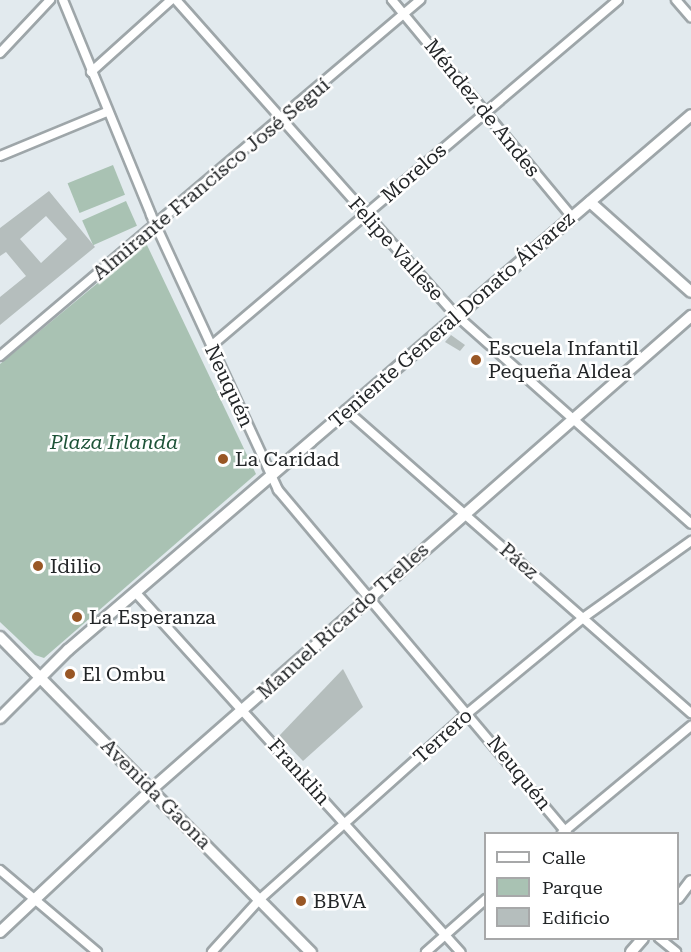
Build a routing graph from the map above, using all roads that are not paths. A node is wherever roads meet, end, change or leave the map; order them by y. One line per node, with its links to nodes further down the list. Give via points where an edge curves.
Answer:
1 (50, 0): 11 (street)
2 (63, 0): 12 (street, Neuquén)
3 (171, 0): 12 (street)
4 (176, 0): 16 (street, Felipe Vallese)
5 (392, 0): 9 (street, Méndez de Andes)
6 (420, 0): 9 (street, Almirante Francisco José Seguí)
7 (618, 0): 13 (street, Morelos)
8 (676, 0): 10 (street)
9 (404, 14): 13 (street, Méndez de Andes); 16 (street, Almirante Francisco José Seguí)
10 (691, 17)
11 (0, 53)
12 (91, 72): 14 (street, Neuquén)
13 (485, 111): 19 (street, Morelos); 20 (street, Méndez de Andes)
14 (107, 112): 17 (street); 21 (street, Neuquén)
15 (691, 115): 18 (street, Teniente General Donato Álvarez)
16 (280, 120): 19 (street, Felipe Vallese); 21 (street, Almirante Francisco José Seguí)
17 (0, 156)
18 (590, 202): 20 (street, Teniente General Donato Álvarez); 22 (street)
19 (365, 216): 23 (street, Felipe Vallese); 25 (street, Morelos)
20 (572, 217): 23 (street, Teniente General Donato Álvarez)
21 (156, 226): 25 (street, Neuquén); 26 (street, Almirante Francisco José Seguí)
22 (691, 292)
23 (456, 315): 27 (street, Teniente General Donato Álvarez); 28 (street, Felipe Vallese)
24 (691, 316): 28 (street, Manuel Ricardo Trelles)
25 (211, 346): 29 (street, Neuquén)
26 (0, 356)
27 (346, 410): 29 (street, Teniente General Donato Álvarez); 30 (street, Páez)
28 (572, 418): 30 (street, Manuel Ricardo Trelles); 31 (street, Felipe Vallese)
29 (271, 477): 33 (street, Teniente General Donato Álvarez); 34 (street, Neuquén)
30 (464, 513): 34 (street, Manuel Ricardo Trelles); 35 (street, Páez)
31 (691, 524)
32 (691, 541): 35 (street, Terrero)
33 (136, 593): 37 (street, Teniente General Donato Álvarez); 38 (street, Franklin)
34 (368, 598): 38 (street, Manuel Ricardo Trelles); 39 (street, Neuquén)
35 (583, 618): 39 (street, Terrero); 40 (street, Páez)
36 (0, 637): 37 (street, Avenida Gaona)
37 (42, 678): 41 (street, Teniente General Donato Álvarez); 43 (street, Avenida Gaona)
38 (243, 710): 43 (street, Manuel Ricardo Trelles); 44 (street, Franklin)
39 (469, 712): 44 (street, Terrero); 45 (street, Neuquén)
40 (691, 712)
41 (0, 718)
42 (691, 726): 45 (street)
43 (151, 790): 49 (street, Avenida Gaona); 50 (street, Manuel Ricardo Trelles)
44 (345, 824): 49 (street, Terrero); 53 (street, Franklin)
45 (565, 832)
46 (0, 870): 50 (street)
47 (691, 881): 48 (street)
48 (679, 897)
49 (260, 898): 57 (street, Terrero); 58 (street, Avenida Gaona)
50 (35, 899): 52 (street, Manuel Ricardo Trelles); 56 (street)
51 (484, 901): 53 (street)
52 (0, 932)
53 (444, 935): 59 (street); 60 (street, Franklin)
54 (642, 940): 61 (street)
55 (660, 940): 62 (street)
56 (97, 952)
57 (212, 952)
58 (311, 952)
59 (426, 952)
60 (460, 952)
61 (631, 952)
62 (676, 952)

